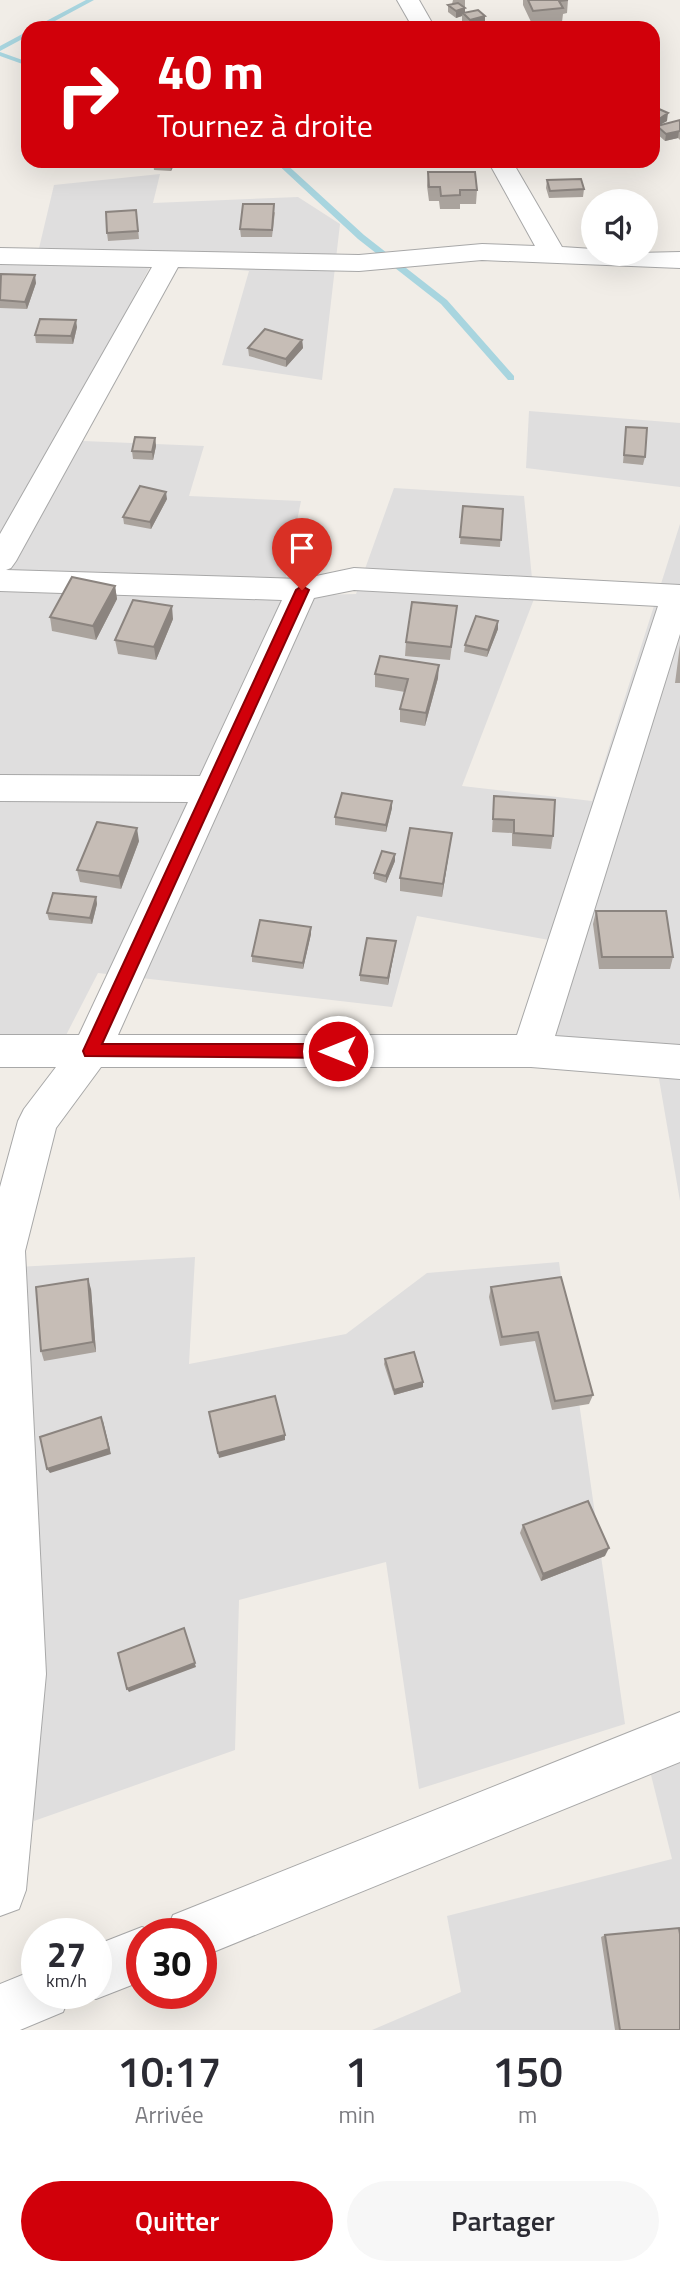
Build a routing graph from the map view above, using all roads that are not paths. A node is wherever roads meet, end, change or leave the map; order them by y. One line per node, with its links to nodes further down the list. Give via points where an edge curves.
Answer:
1 (408, 0): 2 (street)
2 (420, 21)
3 (504, 168): 4 (street)
4 (553, 255): 6 (street, via 482,252 359,263); 7 (street)
5 (0, 256): 6 (street)
6 (170, 258): 8 (street)
7 (680, 260)
8 (0, 561)
9 (0, 580): 10 (street)
10 (302, 590): 11 (street, via 354,579); 13 (street)
11 (680, 598): 16 (street, via 672,609)
12 (0, 788): 13 (street)
13 (211, 789): 15 (street)
14 (0, 1051): 15 (street)
15 (91, 1051): 16 (street); 19 (street, via 38,1121 4,1251 21,1674)
16 (531, 1051): 17 (street)
17 (680, 1062)
18 (680, 1737): 20 (street)
19 (0, 1890)
20 (217, 1924)
21 (21, 2002): 22 (street)
22 (0, 2011)

